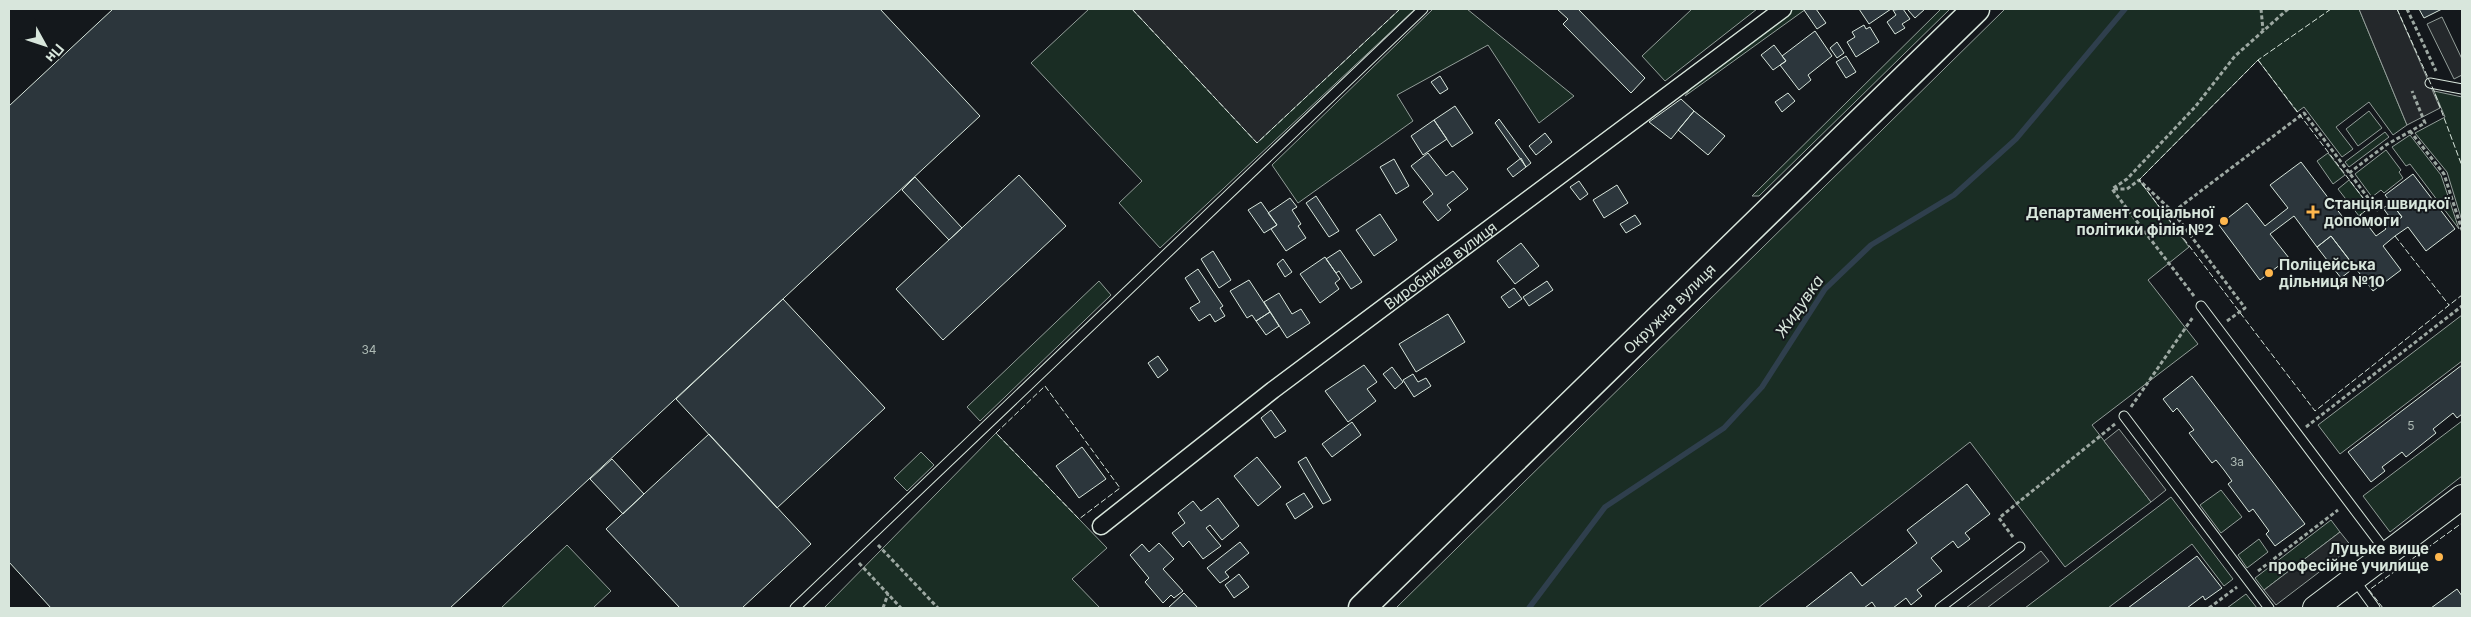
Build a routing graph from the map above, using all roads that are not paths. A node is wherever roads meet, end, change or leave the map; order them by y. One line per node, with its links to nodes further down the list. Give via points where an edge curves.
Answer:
1 (1423, 9): 13 (lane)
2 (1784, 9): 9 (street, Виробнича вулиця, via 1273,390)
3 (1976, 9): 14 (main road, Окружна вулиця)
4 (2430, 83): 5 (lane)
5 (2462, 89)
6 (2201, 306): 11 (lane)
7 (2124, 416): 16 (lane)
8 (2462, 497): 11 (street)
9 (1100, 526)
10 (2020, 546): 15 (lane)
11 (2387, 553): 12 (street)
12 (2354, 579): 17 (street); 18 (lane)
13 (795, 608)
14 (1362, 608)
15 (1940, 608)
16 (2270, 608)
17 (2315, 608)
18 (2375, 608)

